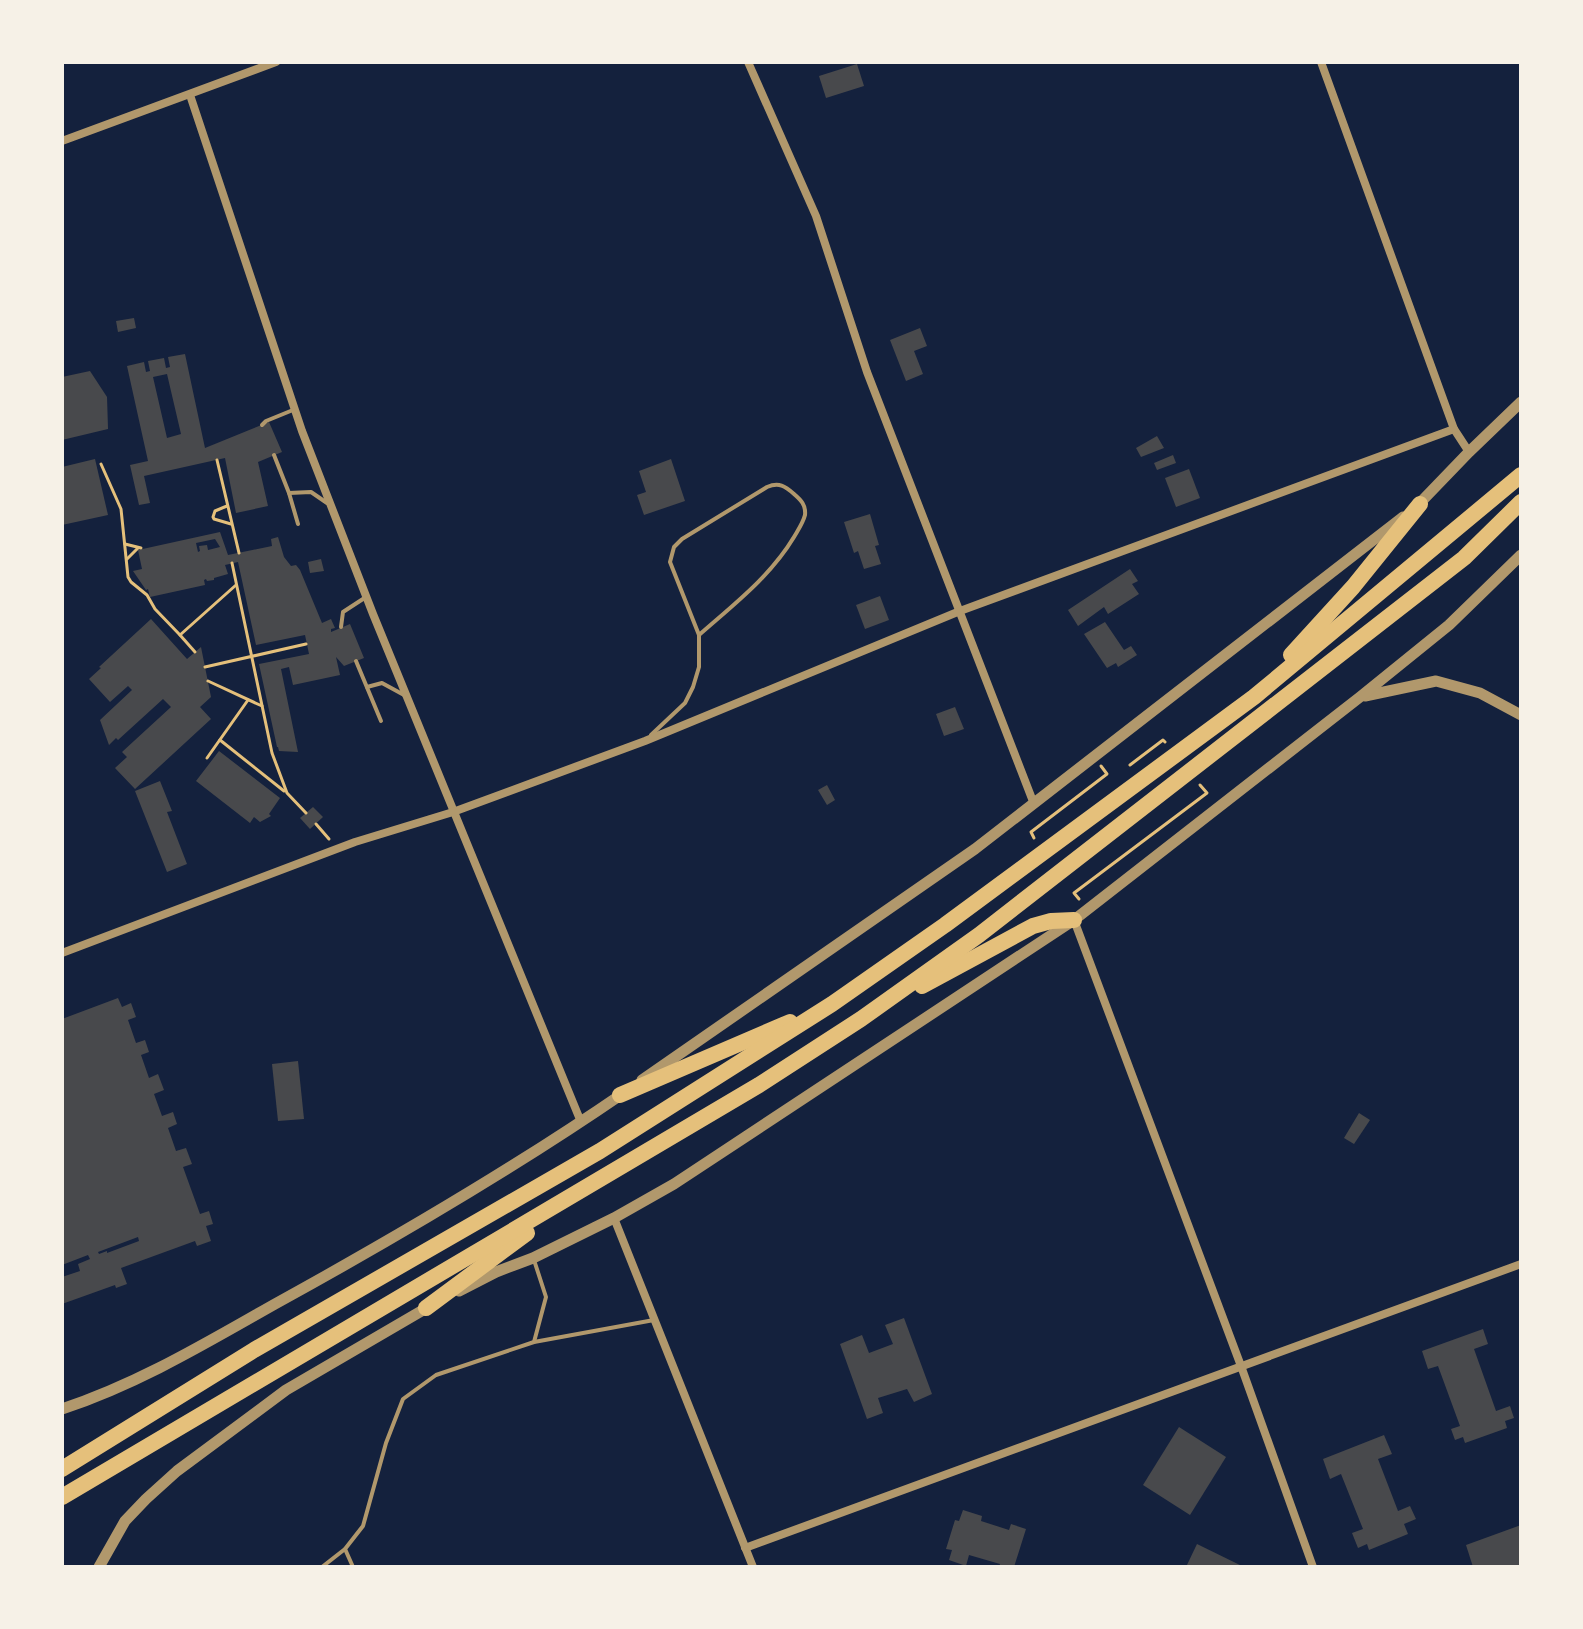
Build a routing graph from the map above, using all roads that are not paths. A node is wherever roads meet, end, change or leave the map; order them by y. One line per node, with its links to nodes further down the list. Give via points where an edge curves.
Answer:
1 (276, 62): 4 (street)
2 (748, 62): 20 (street, via 816,216 867,372)
3 (1321, 62): 9 (street)
4 (190, 95): 5 (street); 7 (street)
5 (62, 141)
6 (1521, 402): 10 (street)
7 (295, 409): 8 (lane); 16 (street)
8 (262, 425)
9 (1454, 429): 10 (street); 20 (street)
10 (1469, 452): 15 (street)
11 (274, 455): 13 (lane)
12 (1521, 475): 26 (highway)
13 (289, 493): 16 (lane, via 311,492); 17 (lane)
14 (1521, 502): 36 (highway, via 1464,558 991,926)
15 (1420, 504): 26 (highway); 31 (street)
16 (331, 506): 19 (street)
17 (298, 524)
18 (1521, 555): 27 (street, via 1449,625)
19 (366, 597): 21 (lane, via 343,612); 25 (street)
20 (960, 611): 30 (street); 31 (street)
21 (341, 627)
22 (699, 635): 22 (lane, via 768,573 795,535 805,512 802,501 785,486 767,487 674,547 670,562); 30 (lane, via 699,667 685,703)
23 (356, 661): 24 (lane)
24 (367, 687): 25 (lane, via 382,683); 29 (lane)
25 (406, 696): 32 (street)
26 (1254, 697): 35 (highway)
27 (1360, 697): 28 (street, via 1436,681 1480,693); 33 (street)
28 (1521, 715)
29 (381, 721)
30 (645, 741): 32 (street)
31 (1034, 804): 37 (street)
32 (453, 812): 34 (street, via 336,849); 38 (street)
33 (1074, 920): 36 (highway, via 1033,926); 40 (street, via 674,1184); 46 (street)
34 (62, 953)
35 (832, 1004): 37 (highway); 48 (highway, via 600,1151 254,1350)
36 (861, 1019): 39 (highway)
37 (620, 1095): 38 (street)
38 (581, 1122): 47 (street, via 482,1186 148,1375)
39 (598, 1181): 43 (highway); 49 (highway)
40 (614, 1218): 41 (street); 44 (street)
41 (533, 1258): 43 (street); 45 (lane, via 546,1297)
42 (1521, 1264): 46 (street)
43 (426, 1308): 52 (street, via 286,1390 177,1471 125,1521)
44 (655, 1320): 45 (lane); 50 (street)
45 (534, 1342): 51 (lane, via 436,1375 403,1399 363,1526)
46 (1241, 1366): 50 (street); 56 (street)
47 (62, 1409)
48 (62, 1469)
49 (62, 1497)
50 (745, 1548): 55 (street)
51 (345, 1549): 53 (lane); 54 (lane)
52 (99, 1567)
53 (322, 1567)
54 (353, 1567)
55 (753, 1567)
56 (1313, 1567)

